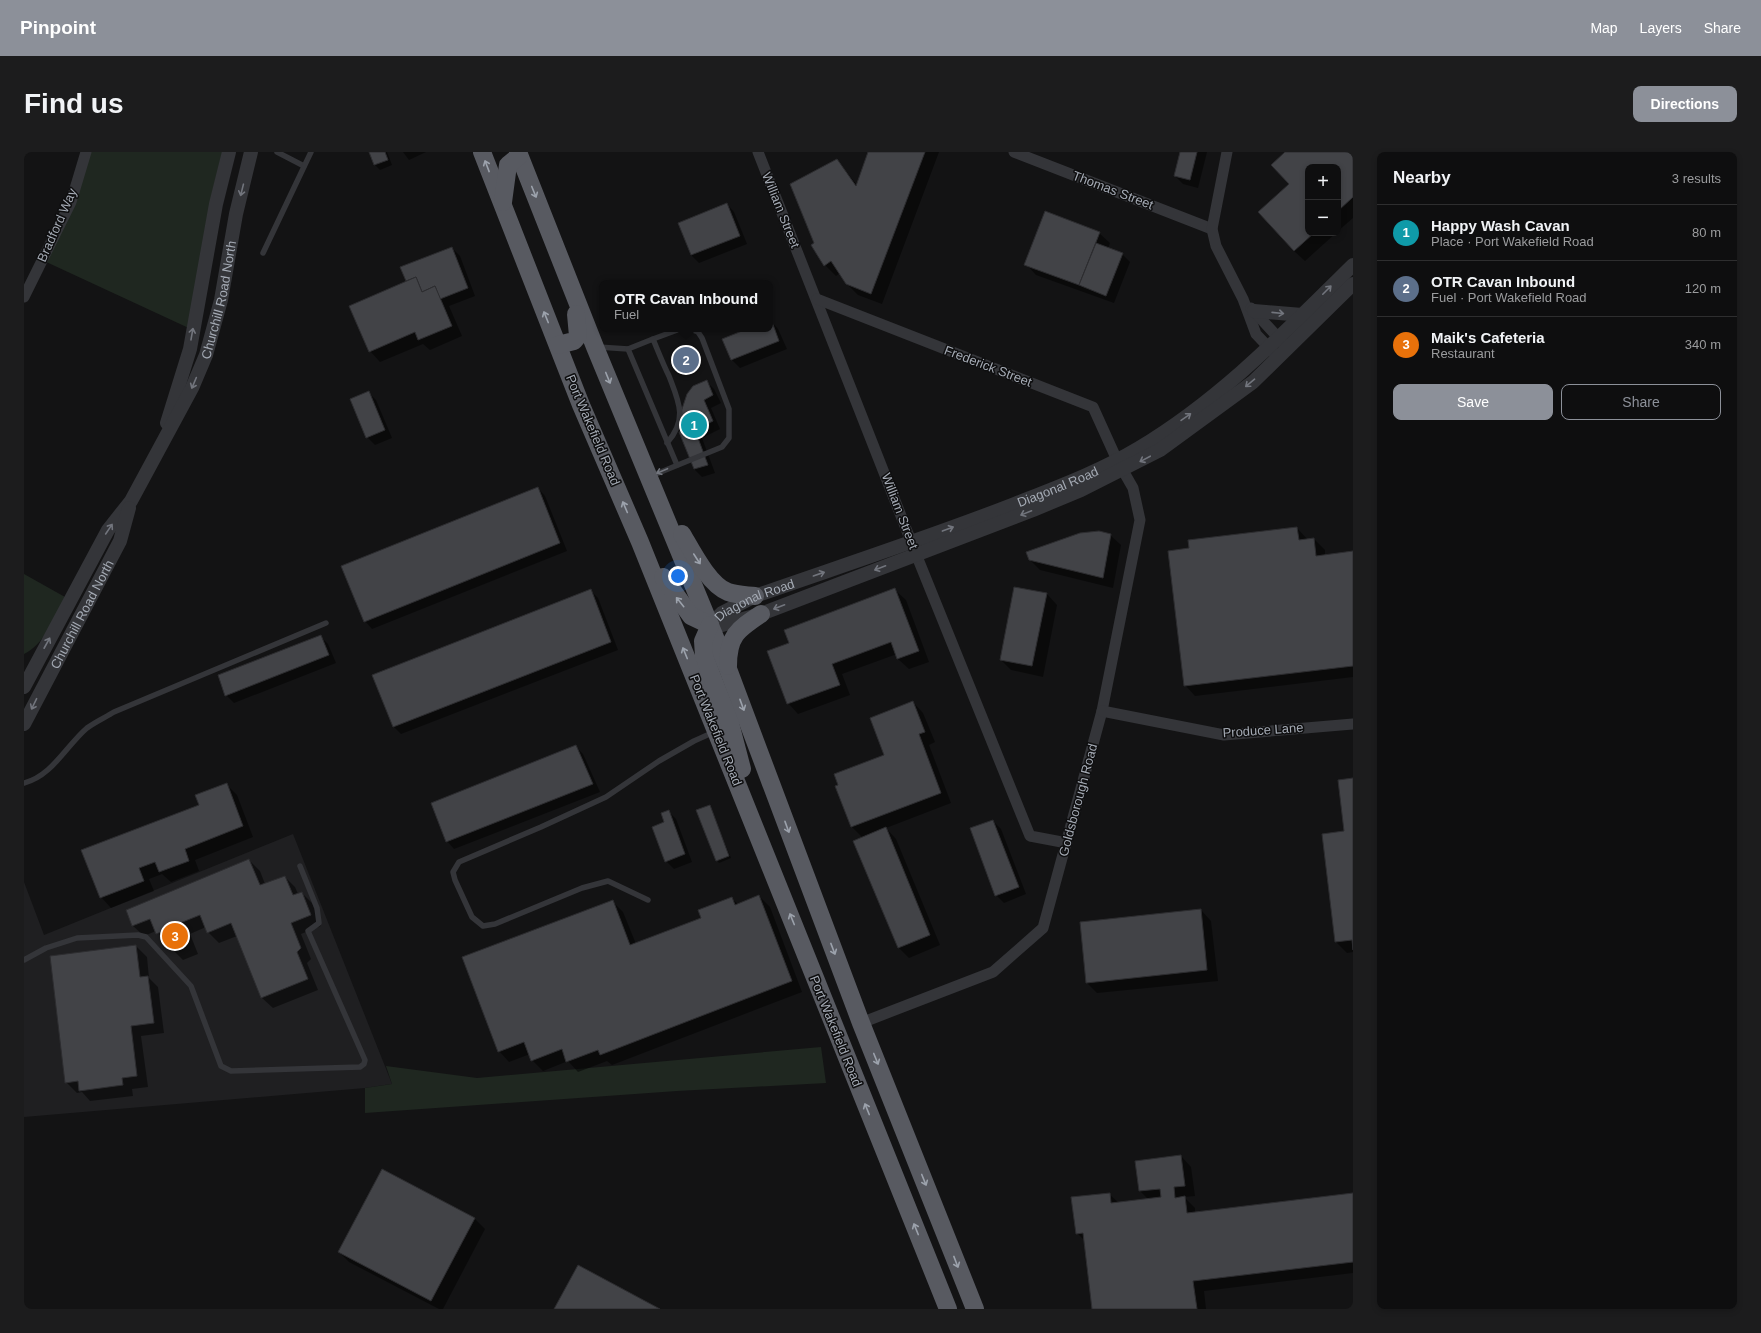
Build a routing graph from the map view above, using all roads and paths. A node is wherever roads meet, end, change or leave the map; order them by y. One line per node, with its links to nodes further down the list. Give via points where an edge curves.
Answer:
1 (86, 152): 18 (street, Bradford Way, via 71,202)
2 (229, 152): 30 (street, Churchill Road North, one-way to 2, via 190,349 216,204)
3 (251, 152): 30 (street, Churchill Road North, one-way to 30, via 236,214 221,300 206,355 192,388)
4 (277, 152): 11 (lane)
5 (311, 152): 11 (lane)
6 (482, 152): 12 (highway, Port Wakefield Road, one-way to 6)
7 (758, 152): 19 (street, William Street)
8 (1014, 152): 13 (street, Thomas Street)
9 (1227, 152): 13 (street)
10 (522, 153): 12 (highway, via 508,165); 17 (highway, Port Wakefield Road, one-way to 17)
11 (304, 166): 14 (lane)
12 (502, 207): 26 (highway, Port Wakefield Road, one-way to 12)
13 (1212, 229): 20 (street, via 1216,246)
14 (263, 253)
15 (1353, 265): 22 (street, Diagonal Road, one-way to 15)
16 (1353, 284): 28 (street, Diagonal Road)
17 (574, 295): 26 (highway, via 578,336 574,341); 27 (highway, Port Wakefield Road)
18 (24, 296)
19 (817, 299): 33 (street, Frederick Street, via 1093,407); 37 (street, William Street)
20 (1243, 299): 21 (street); 28 (street, via 1256,334)
21 (1254, 311): 22 (street, one-way to 22); 28 (street)
22 (1302, 315): 28 (street, Diagonal Road)
23 (672, 332): 25 (lane)
24 (698, 332): 32 (lane, via 729,409 729,438 722,447)
25 (653, 339): 29 (lane); 31 (lane, via 679,402 679,423)
26 (558, 345): 36 (highway, Port Wakefield Road, one-way to 26)
27 (595, 347): 29 (lane); 34 (highway, Port Wakefield Road, one-way to 34)
28 (1278, 348): 33 (street, Diagonal Road, via 1253,382 1179,438)
29 (628, 349): 31 (lane)
30 (163, 439): 35 (street, Churchill Road North)
31 (667, 443): 32 (lane)
32 (676, 465): 34 (lane, one-way to 34)
33 (1120, 465): 37 (street, Diagonal Road, via 1033,497); 45 (street, Goldsborough Road, via 1133,488 1140,520)
34 (648, 477): 38 (highway, one-way to 38, via 710,577 726,592); 41 (highway, Port Wakefield Road)
35 (131, 501): 43 (street, Churchill Road North, one-way to 35, via 108,530); 44 (street, Churchill Road North, via 120,541)
36 (640, 542): 41 (highway, one-way to 36, via 692,616 675,596); 48 (highway, Port Wakefield Road, one-way to 36)
37 (914, 548): 38 (street, Diagonal Road, one-way to 37); 39 (street, Diagonal Road, one-way to 39); 51 (street, William Street, via 1030,836)
38 (755, 596): 41 (street, Diagonal Road, via 717,616)
39 (761, 614): 41 (street, Diagonal Road, via 722,625); 42 (highway, via 736,632 728,651)
40 (326, 623): 49 (lane, via 114,712 88,728 46,772 32,781)
41 (710, 625): 42 (highway, Port Wakefield Road); 50 (highway, via 703,641 704,656 730,723)
42 (728, 669): 55 (highway, Port Wakefield Road, one-way to 55)
43 (25, 680): 44 (street)
44 (43, 684): 46 (street, Churchill Road North, one-way to 46)
45 (1102, 711): 47 (street, Produce Lane, via 1224,735); 51 (street, Goldsborough Road)
46 (24, 724)
47 (1353, 724)
48 (716, 731): 50 (highway, Port Wakefield Road); 53 (lane, via 659,761 606,797 459,862 453,872 472,917 483,926 495,924 582,888 608,881)
49 (24, 782)
50 (757, 832): 57 (highway, Port Wakefield Road, one-way to 50)
51 (1067, 843): 55 (street, Goldsborough Road, via 1043,928 993,972)
52 (300, 866): 54 (lane, via 317,908 319,923 308,931 365,1060 360,1067 231,1071 221,1066 191,986 146,937 130,934 77,938 46,948)
53 (648, 900)
54 (24, 960)
55 (861, 1023): 56 (highway, Port Wakefield Road, one-way to 56)
56 (937, 1212): 57 (highway, via 930,1218); 59 (highway, Port Wakefield Road, one-way to 59)
57 (936, 1278): 58 (highway, Port Wakefield Road)
58 (948, 1309)
59 (975, 1309)

